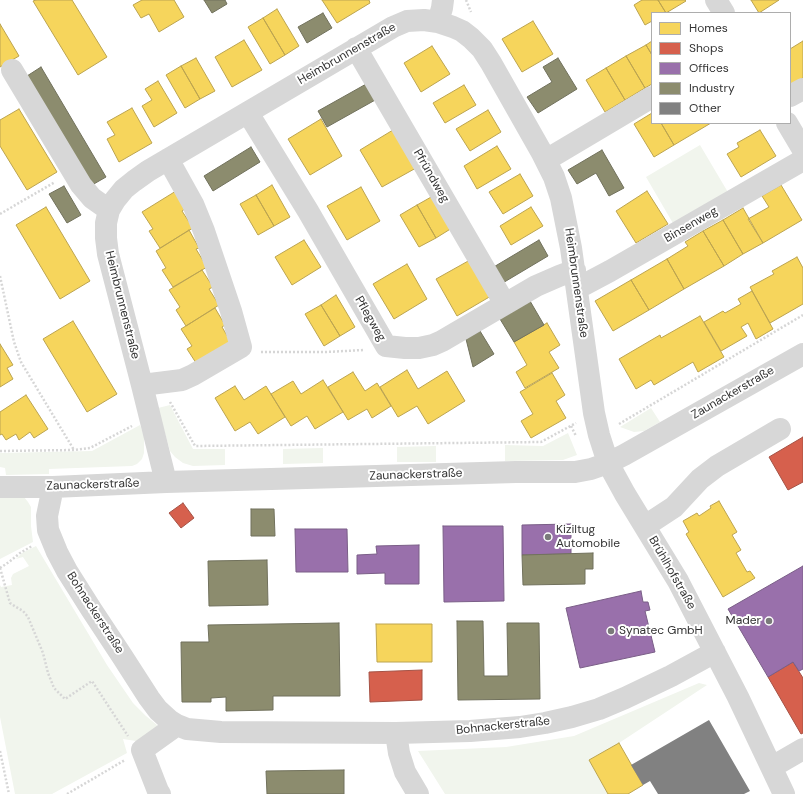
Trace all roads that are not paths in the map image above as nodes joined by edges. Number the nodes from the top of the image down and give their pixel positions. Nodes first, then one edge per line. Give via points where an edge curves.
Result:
1 (443, 0) edge
2 (716, 0) edge
3 (723, 12) edge
4 (438, 22) junction
5 (356, 48) junction
6 (12, 70) dead end
7 (803, 89) edge
8 (791, 95) edge
9 (651, 98) edge
10 (248, 112) junction
11 (788, 124) edge
12 (803, 150) edge
13 (168, 159) junction
14 (546, 160) junction
15 (803, 160) edge
16 (109, 210) junction
17 (576, 279) junction
18 (505, 304) junction
19 (803, 354) edge
20 (146, 401) junction
21 (780, 429) dead end
22 (608, 463) junction
23 (166, 482) junction
24 (0, 487) edge
25 (53, 487) junction
26 (645, 526) junction
27 (715, 652) junction
28 (177, 725) junction
29 (396, 733) junction
30 (803, 749) edge
31 (772, 767) junction
32 (160, 794) edge
33 (418, 794) edge
34 (784, 794) edge

1 - 4 street
2 - 3 street
4 - 5 street, Heimbrunnenstraße via 407,21
4 - 14 street, Heimbrunnenstraße via 462,31 482,49
5 - 10 street, Heimbrunnenstraße
5 - 18 street, Pfründweg
6 - 16 street via 81,185 92,198
7 - 8 street
9 - 14 street
10 - 13 street, Heimbrunnenstraße
10 - 18 street, Pflegweg via 386,346 419,348 433,345
11 - 12 street
13 - 16 street, Heimbrunnenstraße via 129,185
13 - 20 street via 193,204 204,231 241,347
14 - 17 street, Heimbrunnenstraße via 554,177 567,224
15 - 17 street, Binsenweg via 610,271
16 - 20 street, Heimbrunnenstraße via 106,223 108,254
17 - 18 street, Pflegweg via 554,278
17 - 22 street, Heimbrunnenstraße via 594,413
19 - 22 street, Zaunackerstraße
20 - 23 street, Heimbrunnenstraße
21 - 26 street via 717,466 700,479 674,507
22 - 23 street, Zaunackerstraße via 575,472
22 - 26 street, Brühlhofstraße
23 - 25 street, Zaunackerstraße
24 - 25 street, Zaunackerstraße
25 - 28 street, Bohnackerstraße via 47,516 48,530 67,571 149,698 158,710
26 - 27 street, Brühlhofstraße via 678,581
27 - 29 street, Bohnackerstraße via 643,690 599,709 572,717 496,730
27 - 31 street, Brühlhofstraße
28 - 29 street, Bohnackerstraße via 187,729 221,732
28 - 32 street via 142,750
29 - 33 street via 405,772
30 - 31 street
31 - 34 street, Brühlhofstraße

